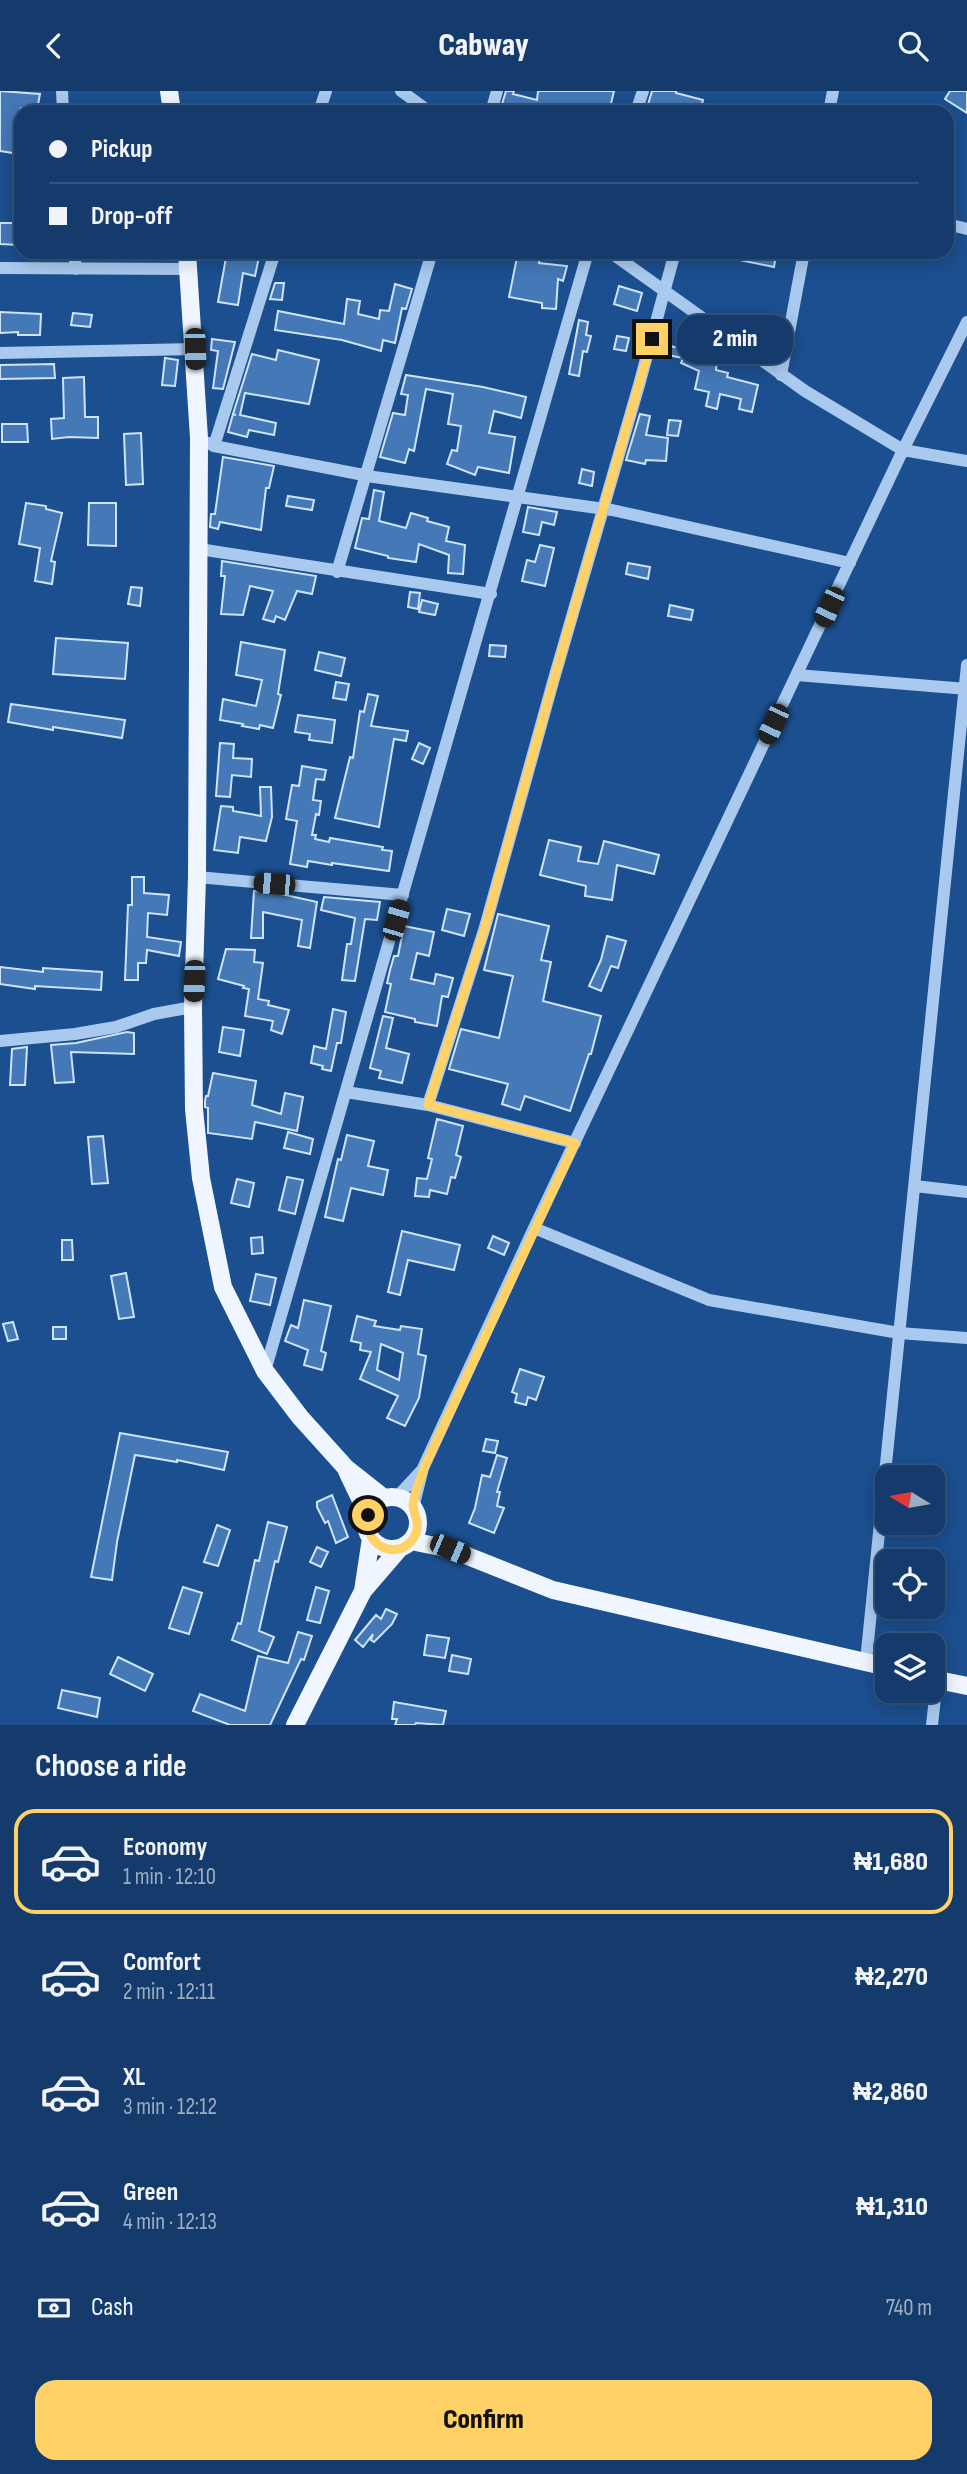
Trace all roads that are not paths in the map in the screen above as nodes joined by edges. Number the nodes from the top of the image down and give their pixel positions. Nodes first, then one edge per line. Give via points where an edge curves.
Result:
1 (401, 91) edge
2 (420, 105) edge
3 (75, 259) edge
4 (272, 259) edge
5 (430, 259) edge
6 (586, 259) edge
7 (619, 259) edge
8 (674, 259) edge
9 (803, 259) edge
10 (188, 260) edge
11 (0, 268) edge
12 (76, 268) junction
13 (665, 293) junction
14 (967, 322) edge
15 (195, 349) junction
16 (0, 353) edge
17 (781, 375) junction
18 (206, 442) junction
19 (903, 450) junction
20 (967, 461) edge
21 (365, 476) junction
22 (518, 498) junction
23 (604, 509) junction
24 (200, 549) junction
25 (850, 563) junction
26 (337, 572) junction
27 (491, 594) junction
28 (967, 665) edge
29 (797, 675) junction
30 (966, 689) edge
31 (197, 877) junction
32 (403, 895) junction
33 (193, 1007) junction
34 (0, 1041) edge
35 (346, 1092) junction
36 (428, 1105) junction
37 (575, 1143) junction
38 (915, 1186) junction
39 (967, 1192) edge
40 (534, 1228) junction
41 (898, 1333) junction
42 (967, 1338) edge
43 (265, 1371) junction
44 (346, 1468) junction
45 (424, 1468) junction
46 (390, 1498) junction
47 (415, 1513) junction
48 (368, 1515) junction
49 (371, 1538) junction
50 (405, 1545) junction
51 (450, 1549) junction
52 (363, 1591) junction
53 (866, 1661) junction
54 (875, 1664) edge
55 (967, 1676) edge
56 (945, 1681) edge
57 (967, 1686) edge
58 (933, 1703) edge
59 (295, 1725) edge
60 (932, 1725) edge

1 - 2 street
3 - 12 street
4 - 18 street
5 - 21 street
6 - 22 street
7 - 13 street
8 - 13 street
9 - 17 street
10 - 12 street
10 - 15 main road
11 - 12 street
13 - 17 street
13 - 23 street
14 - 19 street
15 - 16 street
15 - 18 main road
17 - 19 street
18 - 21 street
18 - 24 main road
19 - 20 street
19 - 25 street
21 - 22 street
21 - 26 street
22 - 23 street
22 - 27 street
23 - 25 street
23 - 36 street via 485,927
24 - 26 street
24 - 31 main road
25 - 29 street
26 - 27 street
27 - 32 street
28 - 30 street
29 - 30 street
29 - 37 street
30 - 38 street
31 - 32 street
31 - 33 main road
32 - 35 street
33 - 34 street via 102,1029
33 - 43 main road via 194,1109 201,1178 223,1287
35 - 36 street
35 - 43 street
36 - 37 street
37 - 40 street
38 - 39 street
38 - 41 street
40 - 41 street via 709,1300
40 - 45 street
41 - 42 street
41 - 53 street
43 - 44 main road
44 - 46 main road
44 - 48 main road
45 - 46 street
45 - 47 street
46 - 47 main road via 402,1499
46 - 48 main road via 377,1502
47 - 50 main road via 417,1531
47 - 51 main road
48 - 49 main road
49 - 50 main road via 384,1548
49 - 52 main road
50 - 51 main road
50 - 52 main road
51 - 53 main road via 553,1590
52 - 59 main road
53 - 54 main road
55 - 57 street
56 - 57 main road
58 - 60 street

